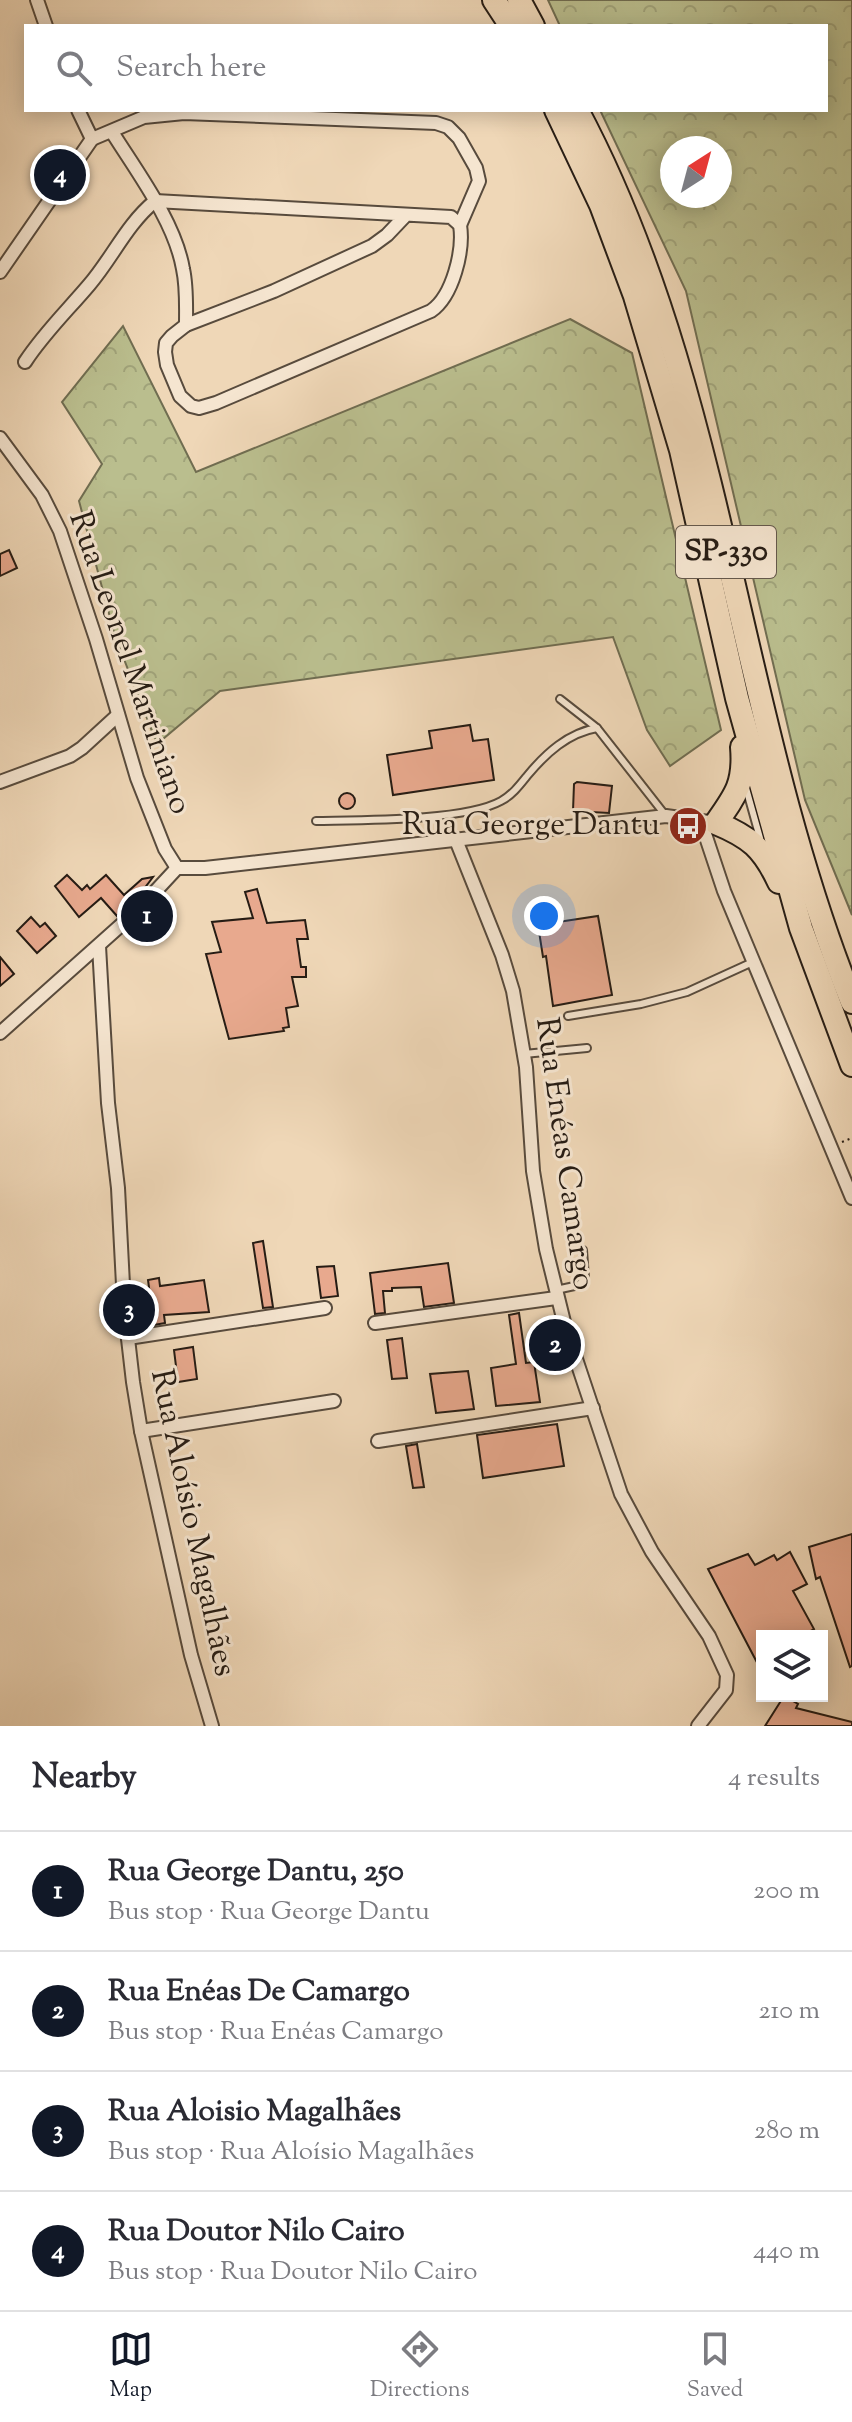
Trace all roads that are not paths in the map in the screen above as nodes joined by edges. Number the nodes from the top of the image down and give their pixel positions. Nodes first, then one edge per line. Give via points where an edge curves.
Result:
1 (37, 0) edge
2 (494, 0) edge
3 (519, 0) edge
4 (45, 24) edge
5 (510, 24) edge
6 (532, 24) edge
7 (79, 112) edge
8 (557, 112) edge
9 (578, 112) edge
10 (112, 132) junction
11 (92, 139) junction
12 (155, 201) junction
13 (406, 215) junction
14 (460, 225) junction
15 (0, 272) edge
16 (186, 325) junction
17 (25, 362) dead end
18 (0, 438) edge
19 (737, 698) junction
20 (560, 699) dead end
21 (118, 715) junction
22 (597, 728) junction
23 (744, 772) junction
24 (0, 782) edge
25 (666, 816) junction
26 (316, 821) dead end
27 (708, 822) junction
28 (456, 840) junction
29 (769, 860) junction
30 (177, 868) junction
31 (801, 928) junction
32 (99, 946) junction
33 (755, 961) junction
34 (852, 1002) edge
35 (568, 1016) dead end
36 (0, 1033) edge
37 (587, 1048) dead end
38 (524, 1054) junction
39 (852, 1065) edge
40 (852, 1198) edge
41 (583, 1250) dead end
42 (556, 1294) junction
43 (325, 1308) dead end
44 (375, 1323) dead end
45 (128, 1338) junction
46 (334, 1401) dead end
47 (593, 1408) junction
48 (141, 1431) junction
49 (378, 1441) dead end
50 (212, 1726) edge
51 (698, 1726) edge

1 - 4 street
2 - 5 highway
3 - 6 highway
7 - 11 street
8 - 19 highway, SP-330 via 601,205 658,368
9 - 34 highway, SP-330 via 607,166 671,335 786,801 807,878
10 - 11 street
10 - 12 street
10 - 14 street via 144,117 184,113 436,123 459,138 476,168 479,181
11 - 15 street
12 - 13 street
12 - 16 street via 181,258
12 - 17 street via 139,214
13 - 14 street via 451,217
13 - 16 street via 372,246
14 - 16 street via 456,265 446,293 431,311 199,408 180,396 167,365 166,343
18 - 21 street, Rua Leonel Martiniano via 42,495 60,531
19 - 23 highway
19 - 31 highway, SP-330
20 - 22 lane
21 - 24 street via 70,756
21 - 30 street, Rua Leonel Martiniano via 144,797
22 - 25 lane
22 - 26 lane via 560,743 513,792 486,808
23 - 27 highway via 736,794
23 - 29 lane
25 - 27 street
25 - 28 street
27 - 29 highway via 753,841
27 - 33 street via 711,859
28 - 30 street
28 - 38 street, Rua Enéas Camargo via 510,979
29 - 31 highway
30 - 32 street
31 - 39 highway, SP-330
32 - 36 street
32 - 45 street, Rua Aloísio Magalhães
33 - 35 lane via 687,992
33 - 40 street
37 - 38 lane
38 - 42 street, Rua Enéas Camargo via 533,1171
41 - 42 lane via 585,1278
42 - 44 street
42 - 47 street, Rua Enéas Camargo
43 - 45 street
45 - 48 street, Rua Aloísio Magalhães
46 - 48 street
47 - 49 street
47 - 51 street, Rua Enéas Camargo via 621,1494 724,1665 726,1690
48 - 50 street, Rua Aloísio Magalhães

